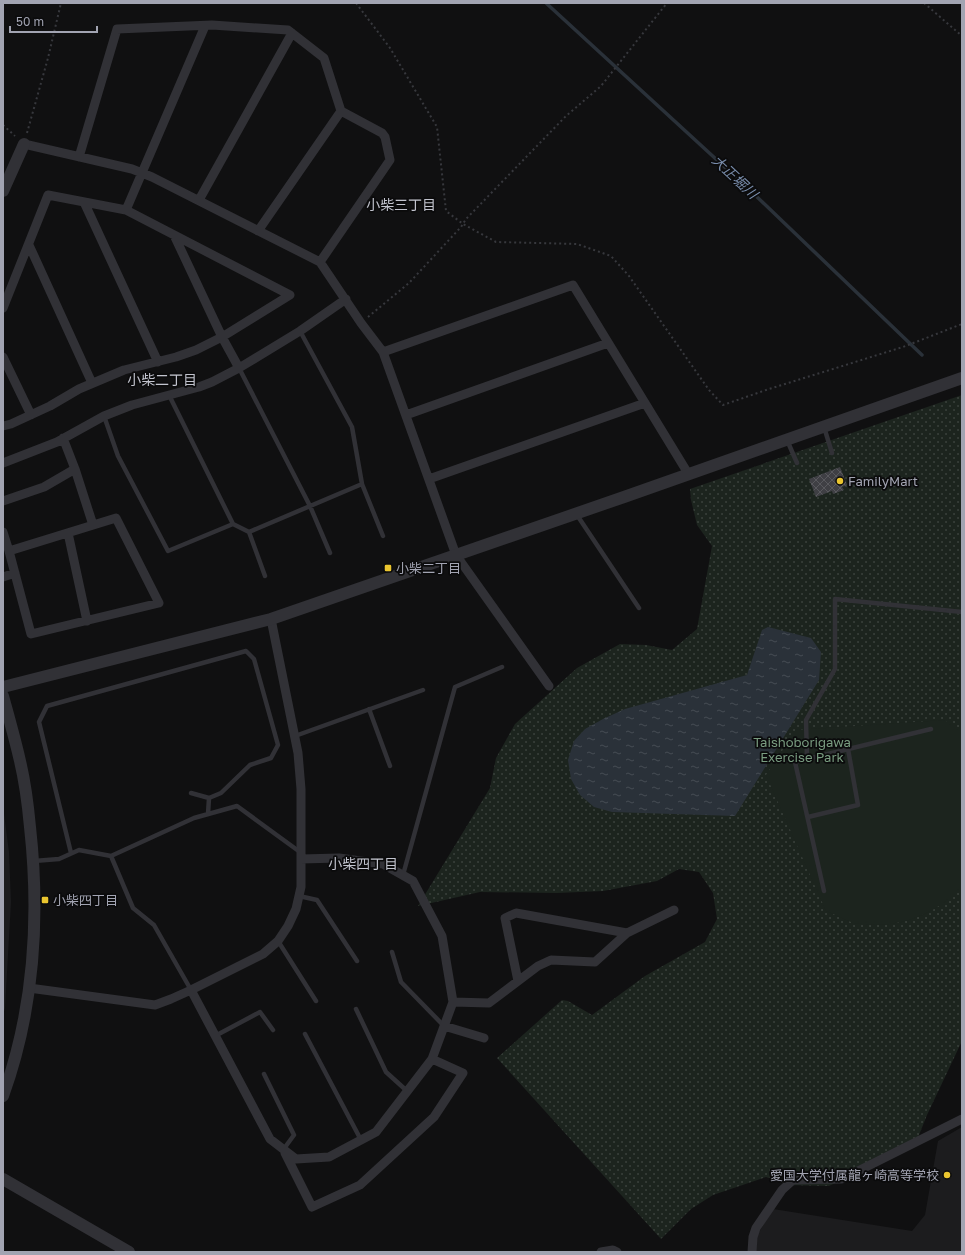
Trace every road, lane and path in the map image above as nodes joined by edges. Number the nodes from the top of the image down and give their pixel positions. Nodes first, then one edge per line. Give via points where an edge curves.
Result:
1 (61, 3) edge
2 (356, 3) edge
3 (667, 3) edge
4 (924, 3) edge
5 (205, 26) junction
6 (292, 33) junction
7 (962, 36) edge
8 (341, 111) junction
9 (3, 125) edge
10 (24, 144) junction
11 (79, 157) junction
12 (142, 173) junction
13 (3, 191) edge
14 (199, 200) junction
15 (84, 202) junction
16 (126, 210) junction
17 (462, 225) junction
18 (258, 231) junction
19 (174, 235) junction
20 (29, 246) junction
21 (320, 262) junction
22 (346, 299) junction
23 (3, 308) edge
24 (361, 323) junction
25 (962, 324) edge
26 (300, 331) junction
27 (222, 337) junction
28 (608, 343) junction
29 (383, 352) junction
30 (3, 357) edge
31 (158, 362) junction
32 (239, 368) junction
33 (962, 378) edge
34 (92, 383) junction
35 (169, 395) junction
36 (645, 403) junction
37 (31, 415) junction
38 (406, 415) junction
39 (104, 416) junction
40 (3, 426) edge
41 (824, 427) junction
42 (63, 438) junction
43 (787, 440) junction
44 (832, 453) dead end
45 (3, 463) edge
46 (797, 463) dead end
47 (75, 470) junction
48 (689, 474) junction
49 (429, 479) junction
50 (362, 484) junction
51 (3, 501) edge
52 (310, 506) junction
53 (576, 514) junction
54 (233, 524) junction
55 (93, 525) junction
56 (3, 532) edge
57 (249, 532) junction
58 (68, 533) junction
59 (383, 536) dead end
60 (9, 551) junction
61 (330, 553) dead end
62 (456, 555) junction
63 (15, 573) junction
64 (3, 576) edge
65 (265, 576) dead end
66 (639, 608) dead end
67 (962, 612) edge
68 (271, 619) junction
69 (87, 621) junction
70 (502, 667) dead end
71 (548, 686) dead end
72 (3, 687) edge
73 (423, 690) dead end
74 (3, 696) edge
75 (369, 709) junction
76 (931, 729) dead end
77 (294, 736) junction
78 (848, 749) junction
79 (807, 759) junction
80 (390, 766) dead end
81 (191, 793) dead end
82 (209, 798) junction
83 (208, 814) junction
84 (808, 817) junction
85 (71, 853) junction
86 (111, 856) junction
87 (301, 856) junction
88 (34, 861) junction
89 (403, 875) junction
90 (824, 891) dead end
91 (299, 896) junction
92 (674, 910) dead end
93 (627, 933) junction
94 (278, 940) junction
95 (392, 952) dead end
96 (357, 961) dead end
97 (518, 981) junction
98 (29, 988) junction
99 (191, 990) junction
100 (316, 1001) dead end
101 (453, 1002) junction
102 (356, 1009) dead end
103 (444, 1026) junction
104 (273, 1030) dead end
105 (305, 1034) dead end
106 (215, 1036) junction
107 (484, 1038) dead end
108 (432, 1059) junction
109 (264, 1074) dead end
110 (408, 1091) junction
111 (3, 1096) edge
112 (962, 1119) edge
113 (361, 1140) junction
114 (283, 1150) junction
115 (3, 1179) edge
116 (130, 1252) edge
117 (601, 1252) edge
118 (617, 1252) edge
119 (752, 1252) edge

1 - 10 path
2 - 17 path via 390,48 437,127 446,210
3 - 17 path via 601,86 566,116
4 - 7 path
5 - 6 street via 288,30
5 - 11 street via 117,29
5 - 12 street
6 - 8 street via 324,58
6 - 14 street
8 - 18 street
8 - 21 street via 382,133 390,160
9 - 10 path
10 - 11 street
10 - 13 street
11 - 12 street
12 - 14 street
12 - 16 street
14 - 18 street
15 - 16 street
15 - 20 street via 48,195
15 - 31 street
16 - 19 street
17 - 24 path via 409,284
17 - 25 path via 496,242 577,244 611,256 629,276 709,390 723,405 903,347
18 - 21 street
19 - 27 street
19 - 27 street via 290,295
20 - 23 street
20 - 34 street
21 - 22 street
22 - 24 street
22 - 26 street
24 - 29 street
26 - 32 street
26 - 50 lane via 352,427
27 - 31 street via 196,350
27 - 32 street
28 - 29 street via 574,285
28 - 36 street
28 - 38 street
29 - 38 street
30 - 37 street
31 - 34 street via 124,370
32 - 35 street via 199,387
32 - 52 lane
33 - 41 street
34 - 37 street
35 - 39 street
35 - 54 lane
36 - 48 street
36 - 49 street
37 - 40 street
38 - 49 street
39 - 42 street
39 - 54 lane via 118,456 168,551
41 - 43 street
41 - 44 lane
42 - 45 street
42 - 47 street
43 - 46 lane
43 - 48 street
47 - 51 street via 44,488
47 - 55 street
48 - 53 street
49 - 62 street
50 - 52 lane
50 - 59 lane
52 - 57 lane
52 - 61 lane
53 - 62 street
53 - 66 lane
54 - 57 lane
55 - 58 street
55 - 69 street via 116,518 159,603
56 - 60 street
57 - 65 lane
58 - 60 street
58 - 69 street
60 - 63 street
62 - 68 street
62 - 71 street
63 - 64 street
63 - 69 street via 31,634
67 - 79 lane via 834,599 835,669 806,720
68 - 72 street
68 - 77 street
70 - 89 lane via 455,687
73 - 75 lane
74 - 88 street via 20,761
75 - 77 lane
75 - 80 lane
76 - 78 lane
77 - 87 street via 301,789
78 - 79 lane
78 - 84 lane via 858,805
79 - 84 lane via 795,762
81 - 82 lane
82 - 83 lane
82 - 85 lane via 221,793 250,765 271,758 278,745 254,659 246,651 47,706 39,722
83 - 86 lane
83 - 87 lane via 237,806
84 - 90 lane
85 - 86 lane via 79,850
85 - 88 lane via 59,859
86 - 99 lane via 132,908 154,925
87 - 89 street via 383,864
87 - 91 street
88 - 98 street via 35,932
89 - 101 street via 413,880 442,936
91 - 94 street via 288,926
91 - 96 lane via 317,900
92 - 93 street
93 - 97 street via 595,962 551,960
93 - 97 street via 516,913 505,918
94 - 99 street via 262,954
94 - 100 lane
95 - 103 lane via 401,982
97 - 101 street via 489,1003
98 - 99 street via 155,1005
98 - 111 street via 12,1071
99 - 106 street
101 - 103 street
102 - 110 lane via 386,1072
103 - 107 street
103 - 108 street
104 - 106 lane via 260,1012
105 - 113 lane
106 - 114 street via 270,1140
108 - 110 street
108 - 114 street via 463,1073 434,1117 360,1185 312,1207
109 - 114 lane via 294,1135
110 - 113 street via 376,1132
112 - 119 street via 842,1179 792,1180 756,1228
113 - 114 street via 328,1157 296,1159
115 - 116 street
117 - 118 street

